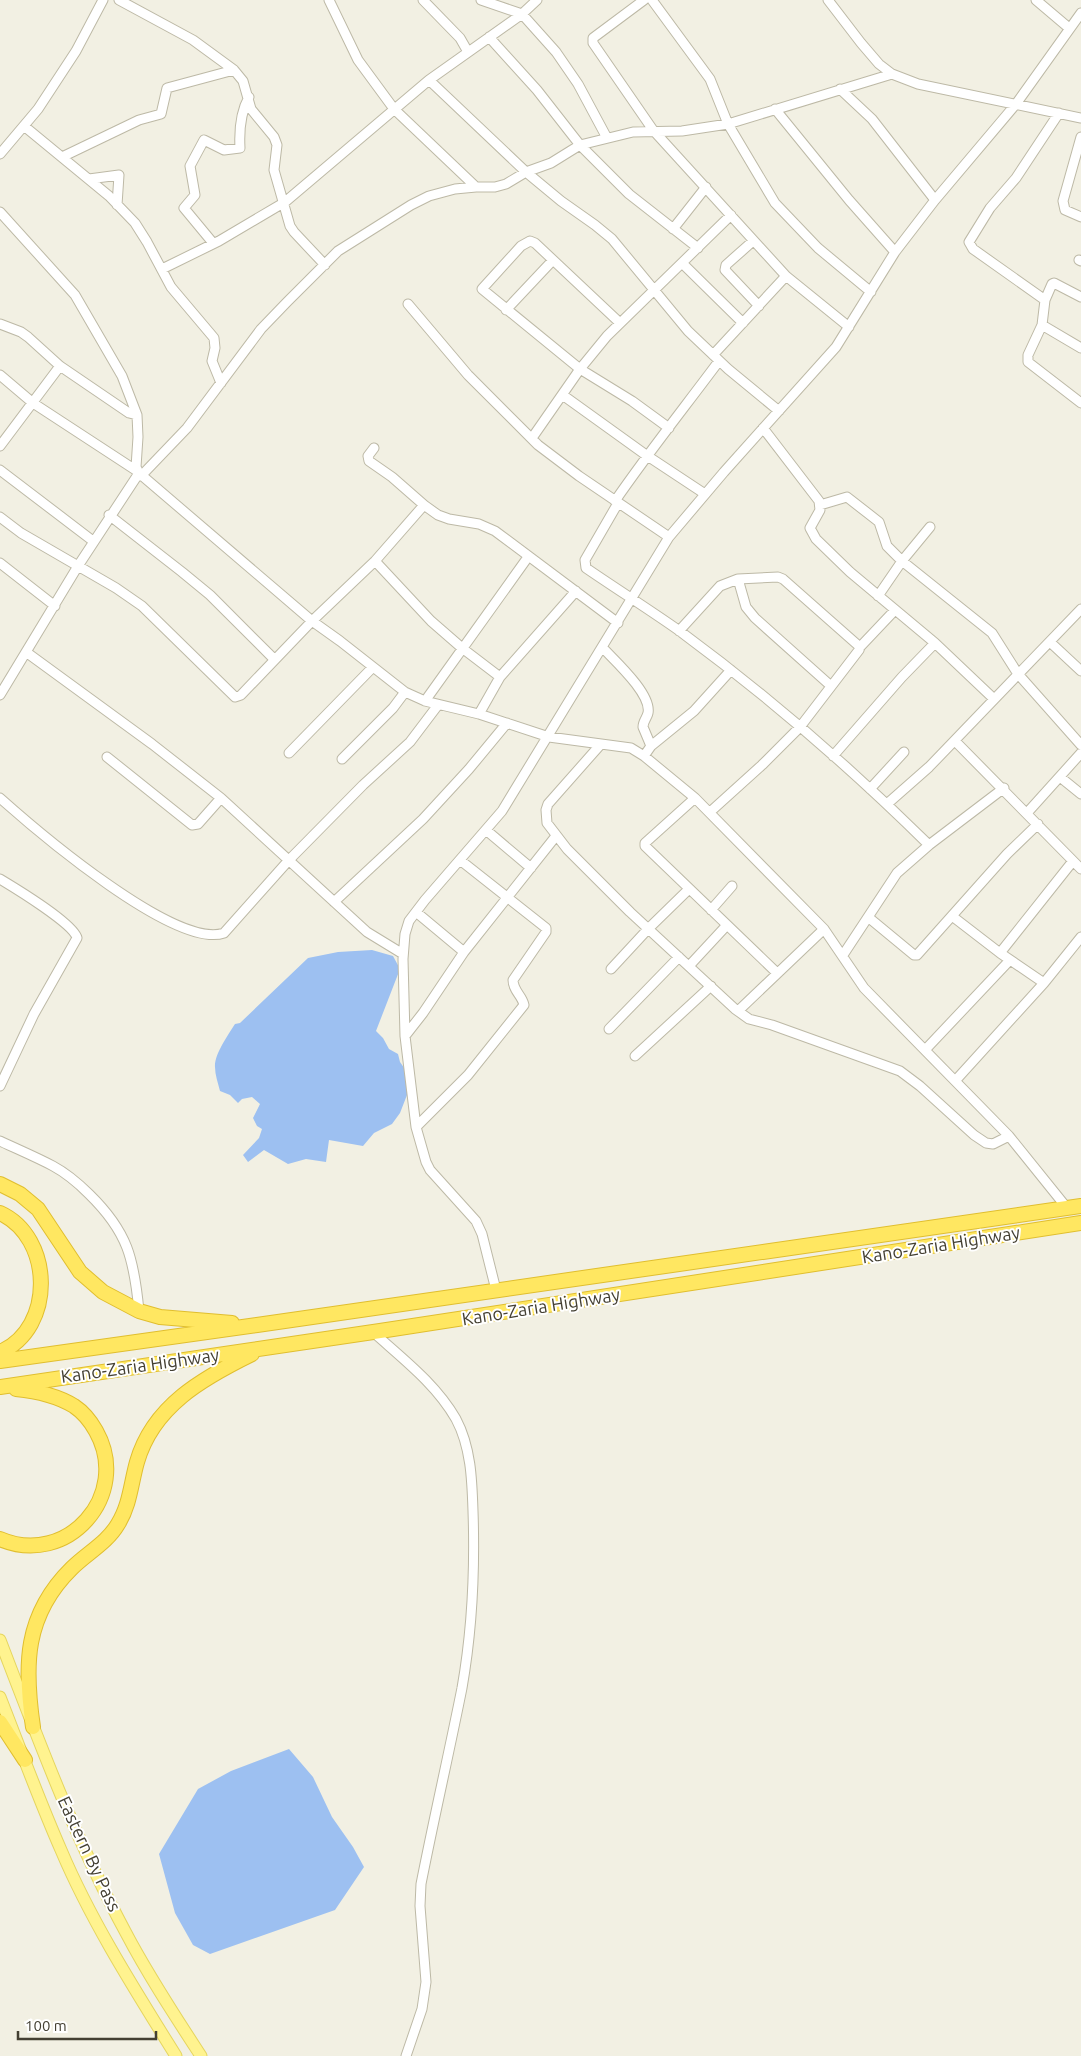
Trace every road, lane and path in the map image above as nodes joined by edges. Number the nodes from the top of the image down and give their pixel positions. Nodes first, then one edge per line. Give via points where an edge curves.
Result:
1 (103, 0) edge
2 (119, 0) edge
3 (329, 0) edge
4 (423, 0) edge
5 (481, 0) edge
6 (644, 0) edge
7 (652, 0) edge
8 (828, 0) edge
9 (1036, 0) edge
10 (531, 2) edge
11 (1081, 12) edge
12 (522, 14) junction
13 (1069, 28) junction
14 (489, 37) junction
15 (468, 52) junction
16 (234, 70) junction
17 (892, 74) junction
18 (428, 80) junction
19 (840, 88) junction
20 (249, 97) junction
21 (1016, 104) junction
22 (775, 108) junction
23 (394, 109) junction
24 (1059, 113) junction
25 (1081, 118) edge
26 (728, 124) junction
27 (24, 126) junction
28 (653, 130) junction
29 (1081, 137) edge
30 (607, 138) junction
31 (580, 145) junction
32 (0, 154) edge
33 (62, 157) junction
34 (526, 172) junction
35 (89, 179) junction
36 (476, 187) junction
37 (706, 187) junction
38 (935, 200) junction
39 (285, 202) junction
40 (117, 205) junction
41 (0, 212) edge
42 (731, 215) junction
43 (1081, 217) edge
44 (673, 229) junction
45 (753, 241) junction
46 (213, 243) junction
47 (698, 248) junction
48 (895, 252) junction
49 (553, 260) junction
50 (682, 263) junction
51 (325, 265) junction
52 (162, 269) junction
53 (786, 276) junction
54 (654, 291) junction
55 (871, 292) junction
56 (1081, 298) edge
57 (1045, 300) junction
58 (408, 304) dead end
59 (758, 306) junction
60 (506, 310) junction
61 (620, 323) junction
62 (743, 323) junction
63 (0, 324) edge
64 (1042, 325) junction
65 (849, 327) junction
66 (1081, 348) edge
67 (716, 358) junction
68 (60, 366) junction
69 (580, 369) junction
70 (0, 375) edge
71 (221, 383) junction
72 (564, 396) junction
73 (33, 403) junction
74 (1081, 403) edge
75 (779, 411) junction
76 (137, 415) junction
77 (669, 428) junction
78 (763, 428) junction
79 (532, 438) junction
80 (0, 446) edge
81 (374, 448) dead end
82 (646, 455) junction
83 (0, 470) edge
84 (139, 473) junction
85 (705, 494) junction
86 (617, 502) junction
87 (820, 505) junction
88 (424, 506) junction
89 (109, 516) junction
90 (0, 517) edge
91 (930, 527) dead end
92 (669, 538) junction
93 (93, 541) junction
94 (528, 557) junction
95 (374, 561) junction
96 (902, 561) junction
97 (0, 563) edge
98 (78, 566) junction
99 (738, 579) junction
100 (576, 591) junction
101 (878, 596) junction
102 (632, 600) junction
103 (55, 606) junction
104 (1081, 609) edge
105 (895, 610) junction
106 (312, 621) junction
107 (618, 623) junction
108 (679, 631) junction
109 (935, 643) junction
110 (1051, 643) junction
111 (602, 647) junction
112 (860, 647) junction
113 (462, 648) junction
114 (26, 652) junction
115 (274, 659) junction
116 (373, 667) junction
117 (731, 670) junction
118 (1081, 672) edge
119 (1018, 674) junction
120 (500, 677) junction
121 (831, 686) junction
122 (405, 692) junction
123 (0, 695) edge
124 (994, 698) junction
125 (425, 701) junction
126 (438, 705) junction
127 (479, 714) junction
128 (507, 723) junction
129 (800, 727) junction
130 (549, 737) junction
131 (955, 741) junction
132 (600, 744) junction
133 (1081, 745) edge
134 (651, 746) junction
135 (904, 752) dead end
136 (289, 753) dead end
137 (1081, 753) edge
138 (644, 756) junction
139 (833, 756) junction
140 (107, 757) dead end
141 (342, 759) dead end
142 (1060, 777) junction
143 (1004, 788) junction
144 (870, 789) junction
145 (1081, 794) edge
146 (0, 798) edge
147 (221, 798) junction
148 (695, 798) junction
149 (887, 804) junction
150 (710, 812) junction
151 (1027, 813) junction
152 (1038, 824) junction
153 (486, 830) junction
154 (556, 836) junction
155 (929, 846) junction
156 (289, 860) junction
157 (460, 860) junction
158 (1073, 861) junction
159 (532, 868) junction
160 (1081, 869) edge
161 (0, 879) edge
162 (732, 886) dead end
163 (689, 889) junction
164 (508, 898) junction
165 (334, 902) junction
166 (711, 910) junction
167 (416, 912) junction
168 (952, 916) junction
169 (868, 917) junction
170 (727, 925) junction
171 (648, 929) junction
172 (824, 929) junction
173 (1081, 937) edge
174 (464, 952) junction
175 (1000, 953) junction
176 (403, 954) junction
177 (843, 955) junction
178 (679, 957) junction
179 (1010, 960) junction
180 (689, 966) junction
181 (611, 969) dead end
182 (777, 973) junction
183 (1044, 983) junction
184 (711, 986) junction
185 (738, 1011) junction
186 (609, 1029) dead end
187 (405, 1036) junction
188 (925, 1050) junction
189 (635, 1056) dead end
190 (955, 1081) junction
191 (0, 1086) edge
192 (416, 1127) junction
193 (1009, 1136) junction
194 (0, 1141) edge
195 (0, 1184) edge
196 (1074, 1206) edge
197 (0, 1213) edge
198 (1081, 1223) edge
199 (496, 1290) junction
200 (140, 1311) junction
201 (257, 1325) junction
202 (373, 1332) junction
203 (265, 1348) junction
204 (0, 1352) edge
205 (0, 1361) edge
206 (0, 1386) edge
207 (0, 1539) edge
208 (0, 1640) edge
209 (0, 1697) edge
210 (0, 1722) edge
211 (33, 1727) junction
212 (25, 1760) junction
213 (176, 2056) edge
214 (201, 2056) edge
215 (406, 2056) edge

1 - 27 street via 76,51
2 - 16 street via 178,31
3 - 23 street via 358,60
4 - 15 street via 460,38
5 - 12 street
6 - 28 street via 592,40
7 - 26 street via 710,79
8 - 17 street via 861,44
9 - 13 street
10 - 12 street
11 - 13 street
12 - 14 street
12 - 30 street via 556,52 578,84
13 - 21 street
14 - 15 street
14 - 31 street via 537,90
15 - 18 street
16 - 20 street via 243,81
16 - 33 street via 167,88 161,114 139,120
17 - 19 street
17 - 21 street via 918,84
18 - 23 street
18 - 34 street
19 - 22 street
19 - 38 street via 872,119
20 - 39 street via 254,115 277,145 274,170
20 - 46 street via 239,129 240,148 224,150 204,140 190,166 195,195 184,208
21 - 24 street
21 - 38 street
22 - 26 street
22 - 48 street
23 - 36 street
23 - 39 street
24 - 25 street
24 - 57 street via 969,242 973,250
26 - 28 street via 682,131
26 - 55 street via 775,203 818,248
27 - 32 street
27 - 33 street
28 - 30 street
28 - 37 street
29 - 43 street via 1063,201 1065,210
30 - 31 street
31 - 34 street via 551,163
31 - 44 street via 629,194
33 - 35 street
34 - 36 street via 506,184
34 - 54 street via 612,239
35 - 40 street
35 - 40 street via 119,175
36 - 51 street via 430,196 411,205 343,248
37 - 42 street
37 - 44 street
38 - 48 street
39 - 46 street
39 - 51 street via 290,226
40 - 52 street via 134,223
41 - 76 street via 83,306 122,376
42 - 45 street
42 - 47 street
44 - 47 street
45 - 53 street
45 - 59 street via 726,265 725,270
46 - 52 street
47 - 50 street
48 - 55 street
49 - 60 street
49 - 60 street via 530,241 521,246 483,286 483,292
49 - 61 street
50 - 54 street
50 - 62 street
51 - 71 street via 261,329
52 - 71 street via 176,294 214,338 212,360
53 - 59 street
53 - 65 street
54 - 61 street
54 - 67 street
55 - 65 street
56 - 57 street via 1054,283
57 - 64 street
58 - 79 street via 468,375
59 - 62 street
60 - 69 street
61 - 69 street
62 - 67 street
63 - 68 street via 28,336
64 - 66 street
64 - 74 street via 1028,362
65 - 75 street via 836,347
67 - 75 street
67 - 77 street
68 - 73 street
68 - 76 street via 129,413
69 - 72 street
69 - 77 street
70 - 73 street
71 - 84 street via 187,428
72 - 79 street
72 - 82 street
73 - 80 street
73 - 84 street
75 - 78 street
76 - 84 street
77 - 82 street
78 - 85 street
78 - 87 street
79 - 86 street via 550,455
81 - 88 street via 368,456 369,461
82 - 85 street
82 - 86 street
83 - 93 street
84 - 89 street
84 - 106 street
85 - 92 street
86 - 92 street
86 - 102 street via 584,564
87 - 96 street via 845,496 850,498 879,522 887,546
87 - 101 street via 810,528 816,539
88 - 94 street via 449,519 488,527
88 - 95 street
89 - 93 street
89 - 115 street via 210,595
90 - 98 street
91 - 96 street
92 - 102 street
93 - 98 street
94 - 100 street
94 - 113 street
95 - 106 street
95 - 113 street via 419,610
96 - 101 street
96 - 119 street via 992,633
97 - 103 street
98 - 103 street
98 - 115 street via 142,606 235,697 241,695
99 - 108 street via 720,586
99 - 112 street via 778,576
99 - 121 street via 746,607 755,618
100 - 107 street
100 - 120 street
101 - 105 street
102 - 107 street
102 - 108 street
103 - 114 street
104 - 110 street
105 - 109 street
105 - 112 street
106 - 115 street
106 - 116 street
107 - 111 street
108 - 117 street
109 - 124 street
109 - 139 street
110 - 118 street
110 - 119 street
111 - 130 street
111 - 134 street via 642,692 648,713 643,728
112 - 121 street
113 - 120 street
113 - 125 street
114 - 123 street
114 - 147 street
116 - 122 street
116 - 136 street
117 - 129 street
117 - 134 street via 694,711
119 - 124 street
119 - 133 street
120 - 127 street
121 - 129 street
122 - 125 street
122 - 141 street
124 - 131 street
125 - 126 street
126 - 127 street
126 - 156 street via 410,742
127 - 128 street
128 - 130 street
128 - 165 street via 423,819
129 - 139 street
129 - 150 street
130 - 132 street
130 - 153 street via 502,811
131 - 143 street
131 - 149 street
132 - 138 street via 631,748
132 - 154 street via 548,804 547,823
134 - 138 street
135 - 144 street
137 - 142 street
138 - 148 street
139 - 144 street
140 - 147 street via 192,825 198,824
142 - 145 street
142 - 151 street
143 - 151 street
143 - 155 street
144 - 149 street
146 - 156 street via 71,856 144,909 210,936 224,933
147 - 156 street
148 - 150 street
148 - 163 street via 645,846
149 - 155 street
150 - 172 street
151 - 152 street
152 - 158 street
152 - 168 street
153 - 157 street
153 - 159 street
154 - 159 street
154 - 171 street
155 - 169 street via 897,873
156 - 165 street
157 - 164 street
157 - 167 street
158 - 160 street
158 - 175 street
159 - 164 street
161 - 191 street via 64,922 77,936 34,1014
162 - 166 street
163 - 166 street
163 - 171 street
164 - 174 street
164 - 192 street via 547,930 513,980 514,990 524,1005 468,1075
165 - 176 street via 367,932
166 - 170 street
167 - 174 street
167 - 176 street via 405,934
168 - 169 street via 920,953 914,955
168 - 175 street
169 - 177 street
170 - 180 street
170 - 182 street
171 - 178 street
171 - 181 street
172 - 177 street
172 - 182 street
173 - 183 street
174 - 187 street
175 - 179 street
176 - 187 street
177 - 188 street via 864,988
178 - 180 street
178 - 186 street
179 - 183 street
179 - 188 street
180 - 184 street
182 - 185 street
183 - 190 street
184 - 185 street
184 - 189 street
185 - 193 street via 749,1018 900,1071 986,1143 993,1144
187 - 192 street
188 - 190 street
190 - 193 street
192 - 199 street via 430,1170 476,1221
193 - 196 street
194 - 200 street via 54,1166 77,1182 108,1212 126,1244
195 - 200 highway via 20,1194 38,1209 84,1277 103,1292
196 - 199 highway, Kano-Zaria Highway
197 - 204 highway via 25,1231 36,1254 42,1279 39,1304 29,1326 22,1336
198 - 202 highway, Kano-Zaria Highway
199 - 201 highway, Kano-Zaria Highway
200 - 201 highway via 160,1317
201 - 205 highway, Kano-Zaria Highway
202 - 203 highway, Kano-Zaria Highway
202 - 215 street via 443,1398 457,1421 472,1470 475,1561 468,1638 462,1686 421,1884 426,1982 422,2009
203 - 206 highway, Kano-Zaria Highway
203 - 211 highway via 217,1371 172,1404 157,1420 144,1443 130,1495 118,1524 107,1539 66,1575 43,1608 32,1635 28,1688
206 - 207 highway via 40,1392 75,1407 98,1435 106,1469 103,1492 91,1516 69,1536 31,1546
208 - 211 main road, Eastern By Pass
209 - 212 main road, Eastern By Pass
210 - 212 highway
211 - 214 main road, Eastern By Pass via 82,1844 125,1932
212 - 213 main road, Eastern By Pass via 61,1851 91,1910

